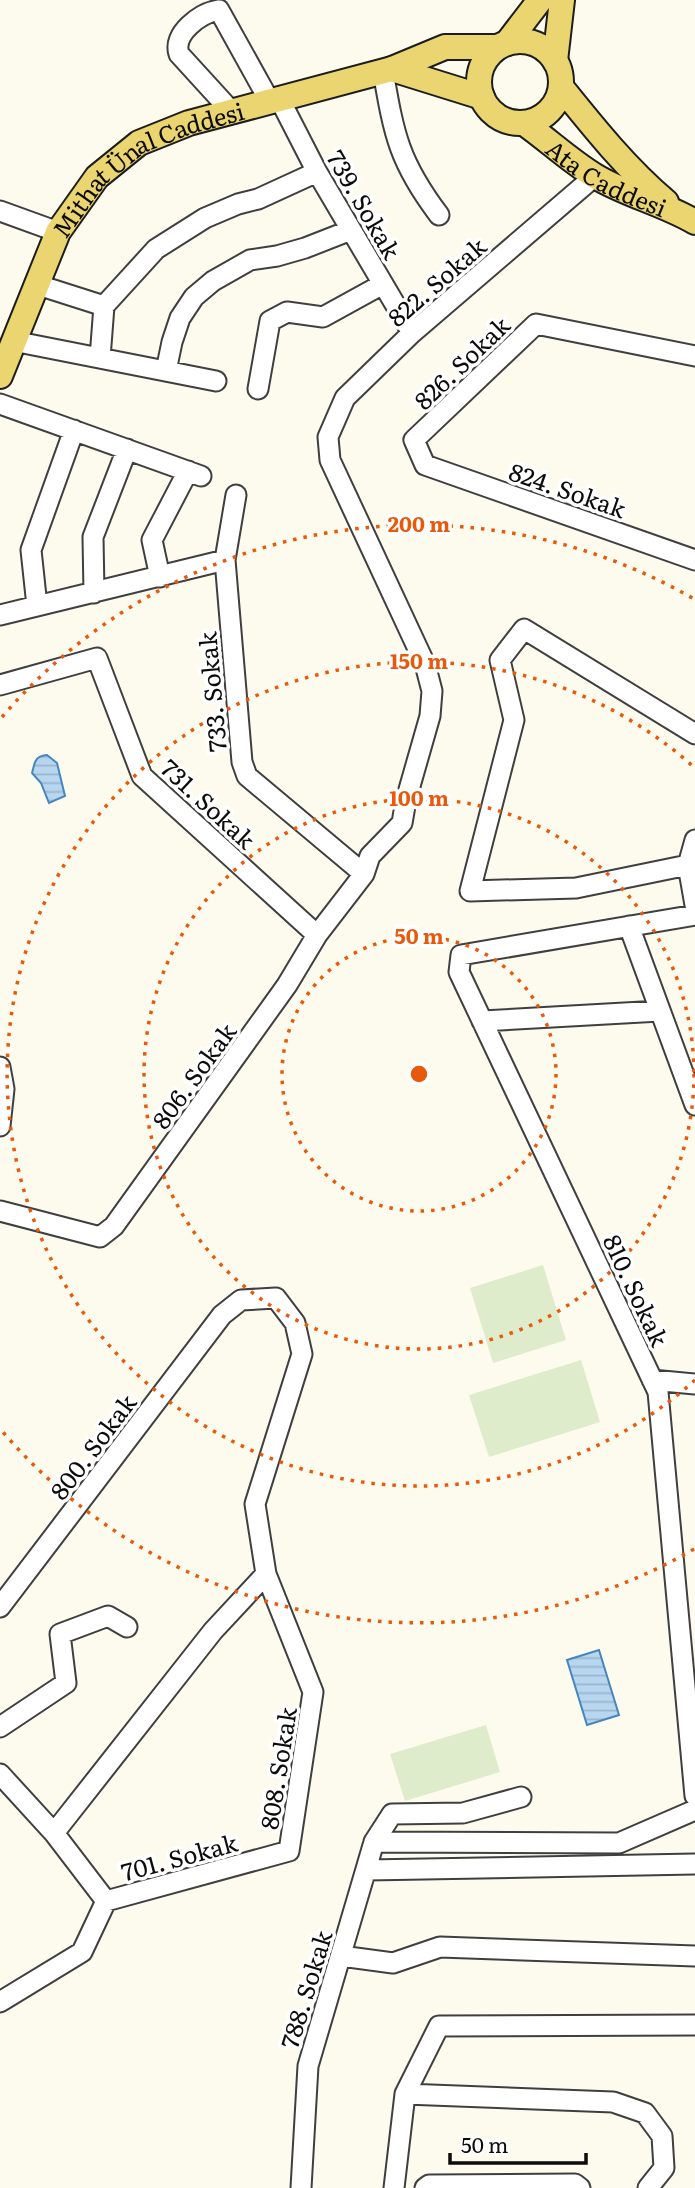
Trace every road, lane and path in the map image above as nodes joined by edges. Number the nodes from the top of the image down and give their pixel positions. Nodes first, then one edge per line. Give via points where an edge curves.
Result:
1 (540, 0) edge
2 (562, 0) edge
3 (503, 45) junction
4 (555, 61) junction
5 (387, 69) junction
6 (561, 87) junction
7 (482, 97) junction
8 (274, 99) junction
9 (231, 111) junction
10 (524, 123) junction
11 (317, 172) junction
12 (595, 176) junction
13 (0, 211) edge
14 (439, 215) dead end
15 (688, 218) edge
16 (351, 230) junction
17 (58, 232) junction
18 (35, 284) junction
19 (383, 284) junction
20 (104, 306) junction
21 (412, 333) junction
22 (13, 341) junction
23 (695, 356) edge
24 (100, 358) junction
25 (166, 371) junction
26 (0, 376) edge
27 (216, 381) dead end
28 (258, 389) dead end
29 (0, 404) edge
30 (74, 430) junction
31 (328, 437) joint
32 (127, 449) junction
33 (425, 465) joint
34 (236, 495) dead end
35 (225, 560) junction
36 (695, 560) edge
37 (160, 577) junction
38 (94, 593) junction
39 (37, 606) junction
40 (0, 615) edge
41 (0, 685) edge
42 (695, 734) edge
43 (695, 839) edge
44 (688, 865) junction
45 (364, 874) junction
46 (695, 905) edge
47 (695, 915) edge
48 (629, 926) junction
49 (317, 935) junction
50 (660, 1011) junction
51 (482, 1021) junction
52 (0, 1067) edge
53 (695, 1104) edge
54 (0, 1126) edge
55 (0, 1211) edge
56 (652, 1380) junction
57 (695, 1384) edge
58 (266, 1574) junction
59 (0, 1607) edge
60 (127, 1627) dead end
61 (0, 1727) edge
62 (0, 1774) edge
63 (695, 1796) edge
64 (521, 1797) dead end
65 (695, 1810) edge
66 (54, 1833) junction
67 (373, 1842) junction
68 (289, 1851) joint
69 (695, 1864) edge
70 (367, 1870) junction
71 (106, 1901) junction
72 (341, 1956) junction
73 (695, 1956) edge
74 (0, 2002) edge
75 (695, 2025) edge
76 (405, 2094) junction
77 (301, 2188) edge
78 (394, 2188) edge
79 (425, 2188) edge
80 (580, 2188) edge
81 (648, 2188) edge

1 - 3 main road
2 - 4 main road
3 - 4 main road via 534,44
3 - 5 main road, Mithat Ünal Caddesi via 445,47
3 - 7 main road via 486,59 481,71
4 - 6 main road
5 - 7 main road
5 - 8 main road, Mithat Ünal Caddesi
5 - 14 street via 390,114 402,155
6 - 10 main road via 548,112
6 - 15 main road via 639,179
7 - 10 main road via 499,117
8 - 9 main road, Mithat Ünal Caddesi
8 - 9 street, 739. Sokak via 219,10 211,12 179,37 177,49
8 - 11 street, 739. Sokak
9 - 17 main road, Mithat Ünal Caddesi via 139,143 97,177
10 - 12 main road, Ata Caddesi
11 - 16 street, 739. Sokak
11 - 20 street via 205,218 156,249
12 - 15 main road, Ata Caddesi
12 - 21 street, 822. Sokak
13 - 17 street
16 - 19 street, 739. Sokak
16 - 25 street via 296,251 250,260 213,281 180,318
17 - 18 main road, Mithat Ünal Caddesi
18 - 20 street
18 - 22 main road, Mithat Ünal Caddesi
19 - 21 street, 739. Sokak
19 - 28 street via 323,317 287,312 270,321
20 - 24 street
21 - 31 street, 822. Sokak via 345,398
22 - 24 street
22 - 26 main road, Mithat Ünal Caddesi
23 - 33 street, 826. Sokak via 536,324 414,440
24 - 25 street
25 - 27 street
29 - 30 street
30 - 32 street
30 - 39 street via 31,550
31 - 45 street, 806. Sokak via 330,460 425,664 432,691 430,716 402,823 370,856
32 - 37 street via 194,474 152,540
32 - 38 street via 93,537
33 - 36 street, 824. Sokak
34 - 35 street, 733. Sokak
35 - 37 street
35 - 45 street, 733. Sokak via 242,762 247,776
37 - 38 street
38 - 39 street
39 - 40 street
41 - 49 street, 731. Sokak via 97,658 142,776
42 - 44 street via 524,629 500,660 514,720 470,891 576,888
43 - 44 street
44 - 46 street
45 - 49 street, 806. Sokak
47 - 48 street
48 - 50 street
48 - 51 street, 810. Sokak via 461,955 459,972
49 - 55 street, 806. Sokak via 287,985 114,1226 100,1237
50 - 51 street
50 - 53 street
51 - 56 street, 810. Sokak
52 - 54 street via 4,1089
56 - 57 street
56 - 63 street, 810. Sokak via 658,1392
58 - 59 street, 800. Sokak via 255,1504 302,1354 295,1323 276,1298 241,1300 222,1315
58 - 66 street via 214,1631
58 - 68 street, 808. Sokak via 313,1692
60 - 61 street via 108,1616 60,1633 66,1683
62 - 66 street
64 - 67 street, 788. Sokak via 463,1813 392,1814
65 - 67 street via 619,1843
66 - 71 street
67 - 70 street, 788. Sokak
68 - 71 street, 701. Sokak
69 - 70 street
70 - 72 street, 788. Sokak
71 - 74 street, 701. Sokak via 82,1952
72 - 73 street via 393,1963 440,1947
72 - 77 street, 788. Sokak via 308,2066
75 - 76 street via 439,2026
76 - 78 street
76 - 81 street via 613,2102 645,2113 662,2136 664,2168
79 - 80 street via 575,2184

